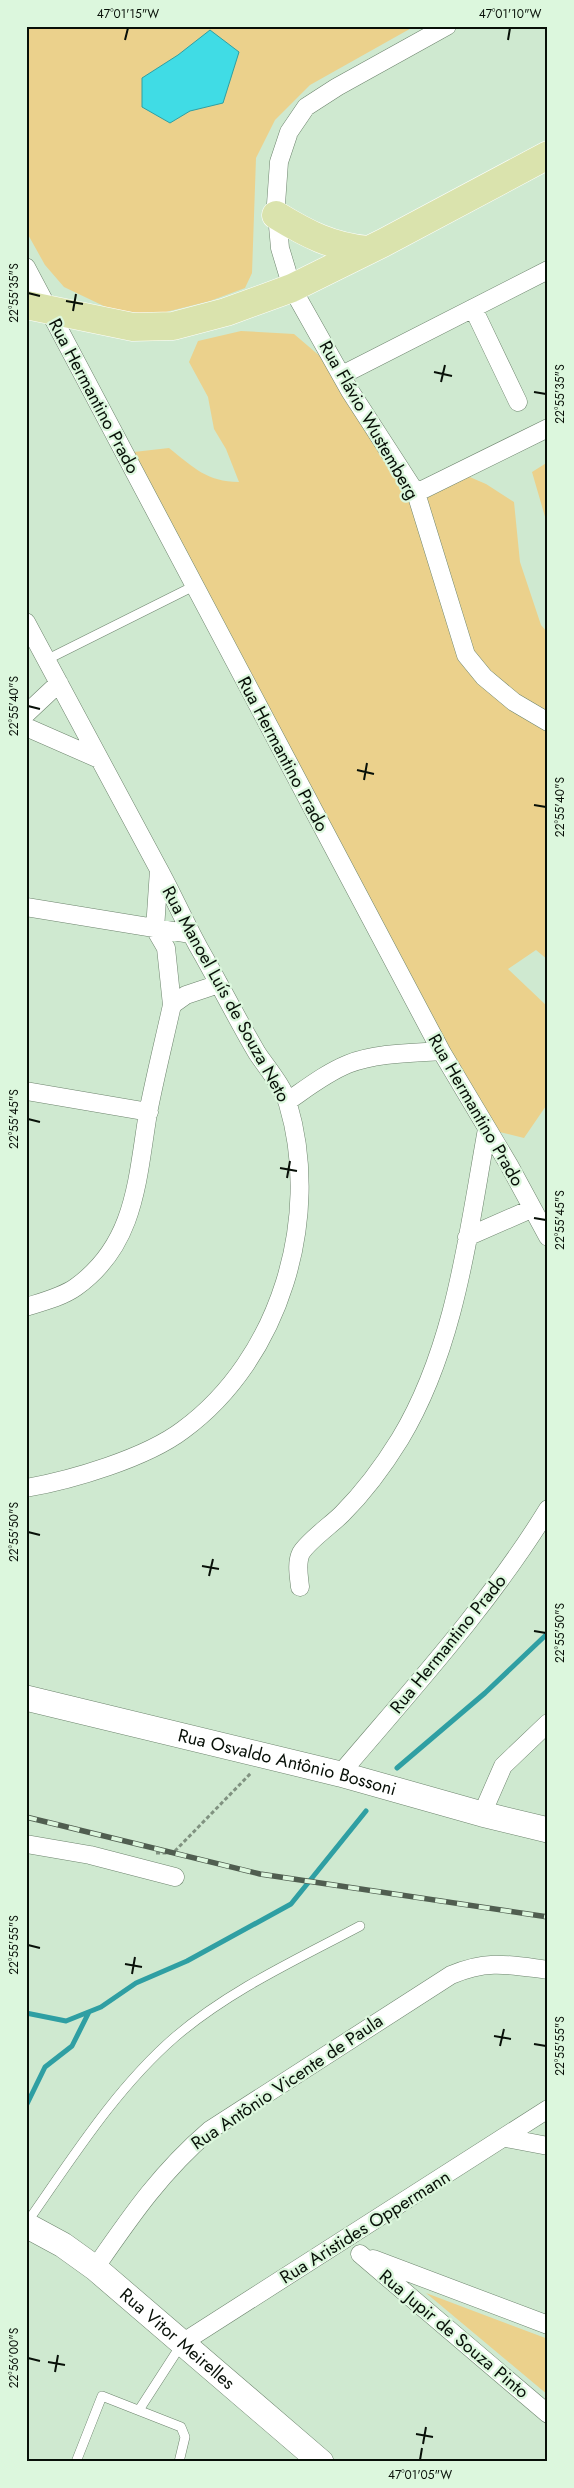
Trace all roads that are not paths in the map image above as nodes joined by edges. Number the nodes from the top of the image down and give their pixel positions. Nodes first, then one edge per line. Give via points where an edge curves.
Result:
1 (447, 26) edge
2 (548, 155) edge
3 (276, 215) junction
4 (368, 250) junction
5 (26, 267) edge
6 (548, 270) edge
7 (292, 288) junction
8 (38, 307) edge
9 (473, 308) junction
10 (342, 375) junction
11 (518, 402) dead end
12 (548, 428) edge
13 (416, 493) junction
14 (194, 586) junction
15 (26, 622) edge
16 (46, 660) junction
17 (59, 683) junction
18 (26, 714) edge
19 (548, 722) edge
20 (26, 727) edge
21 (99, 759) junction
22 (159, 869) junction
23 (26, 907) edge
24 (155, 929) junction
25 (191, 934) junction
26 (219, 984) junction
27 (172, 1005) junction
28 (441, 1051) junction
29 (26, 1091) edge
30 (288, 1101) junction
31 (149, 1112) junction
32 (487, 1129) junction
33 (531, 1209) junction
34 (548, 1236) edge
35 (467, 1237) junction
36 (26, 1307) edge
37 (26, 1488) edge
38 (548, 1508) edge
39 (300, 1587) dead end
40 (26, 1698) edge
41 (548, 1724) edge
42 (340, 1774) junction
43 (482, 1814) junction
44 (548, 1830) edge
45 (26, 1844) edge
46 (175, 1877) dead end
47 (360, 1926) dead end
48 (548, 1970) edge
49 (548, 2110) edge
50 (506, 2138) junction
51 (548, 2146) edge
52 (26, 2225) edge
53 (342, 2243) junction
54 (360, 2254) junction
55 (95, 2268) junction
56 (548, 2324) edge
57 (182, 2343) junction
58 (139, 2410) junction
59 (548, 2414) edge
60 (76, 2462) edge
61 (179, 2462) edge
62 (321, 2462) edge

1 - 3 street, Rua Flávio Wustemberg via 306,107 289,132 279,162
2 - 4 main road
3 - 4 main road via 309,234 344,248
3 - 7 street, Rua Flávio Wustemberg via 280,248
4 - 7 main road
5 - 8 street, Rua Hermantino Prado
6 - 9 street
7 - 8 main road via 226,312 173,326 134,327
7 - 10 street, Rua Flávio Wustemberg
8 - 14 street, Rua Hermantino Prado
9 - 10 street
9 - 11 street
10 - 13 street, Rua Flávio Wustemberg
12 - 13 street
13 - 19 street, Rua Flávio Wustemberg via 466,655 484,678 514,702
14 - 16 lane
14 - 28 street, Rua Hermantino Prado
15 - 16 street, Rua Manoel Luís de Souza Neto
16 - 17 street, Rua Manoel Luís de Souza Neto
17 - 18 street
17 - 21 street, Rua Manoel Luís de Souza Neto
20 - 21 street
21 - 22 street, Rua Manoel Luís de Souza Neto
22 - 24 street
22 - 25 street, Rua Manoel Luís de Souza Neto
23 - 24 street
24 - 25 street
24 - 27 street via 166,948
25 - 26 street, Rua Manoel Luís de Souza Neto
26 - 27 street via 186,996
26 - 30 street, Rua Manoel Luís de Souza Neto
27 - 31 street
28 - 30 street via 389,1055 349,1064 314,1082
28 - 32 street, Rua Hermantino Prado
29 - 31 street
30 - 37 street, Rua Manoel Luís de Souza Neto via 300,1176 294,1246 268,1327 246,1366 183,1431 142,1453 86,1473
31 - 36 street via 136,1192 126,1223 112,1250 74,1288
32 - 33 street, Rua Hermantino Prado
32 - 35 street
33 - 34 street, Rua Hermantino Prado
33 - 35 street
35 - 39 street via 440,1348 419,1402 400,1439 369,1482 344,1512 302,1552 298,1562
38 - 42 street, Rua Hermantino Prado via 472,1619
40 - 42 street, Rua Osvaldo Antônio Bossoni
41 - 43 street via 503,1766
42 - 43 street, Rua Osvaldo Antônio Bossoni
43 - 44 street, Rua Osvaldo Antônio Bossoni
45 - 46 street via 90,1855
47 - 52 lane via 253,1982 174,2038 131,2082
48 - 55 street, Rua Antônio Vicente de Paula via 494,1963 466,1968 440,1980 210,2130 182,2154 148,2191
49 - 50 street, Rua Aristides Oppermann
50 - 51 street
50 - 53 street, Rua Aristides Oppermann
52 - 55 street, Rua Vitor Meirelles
53 - 54 street
53 - 57 street, Rua Aristides Oppermann
54 - 56 street
54 - 59 street, Rua Jupir de Souza Pinto
55 - 57 street, Rua Vitor Meirelles
57 - 58 lane
57 - 62 street, Rua Vitor Meirelles
58 - 60 lane via 102,2396
58 - 61 lane via 181,2427 185,2437

